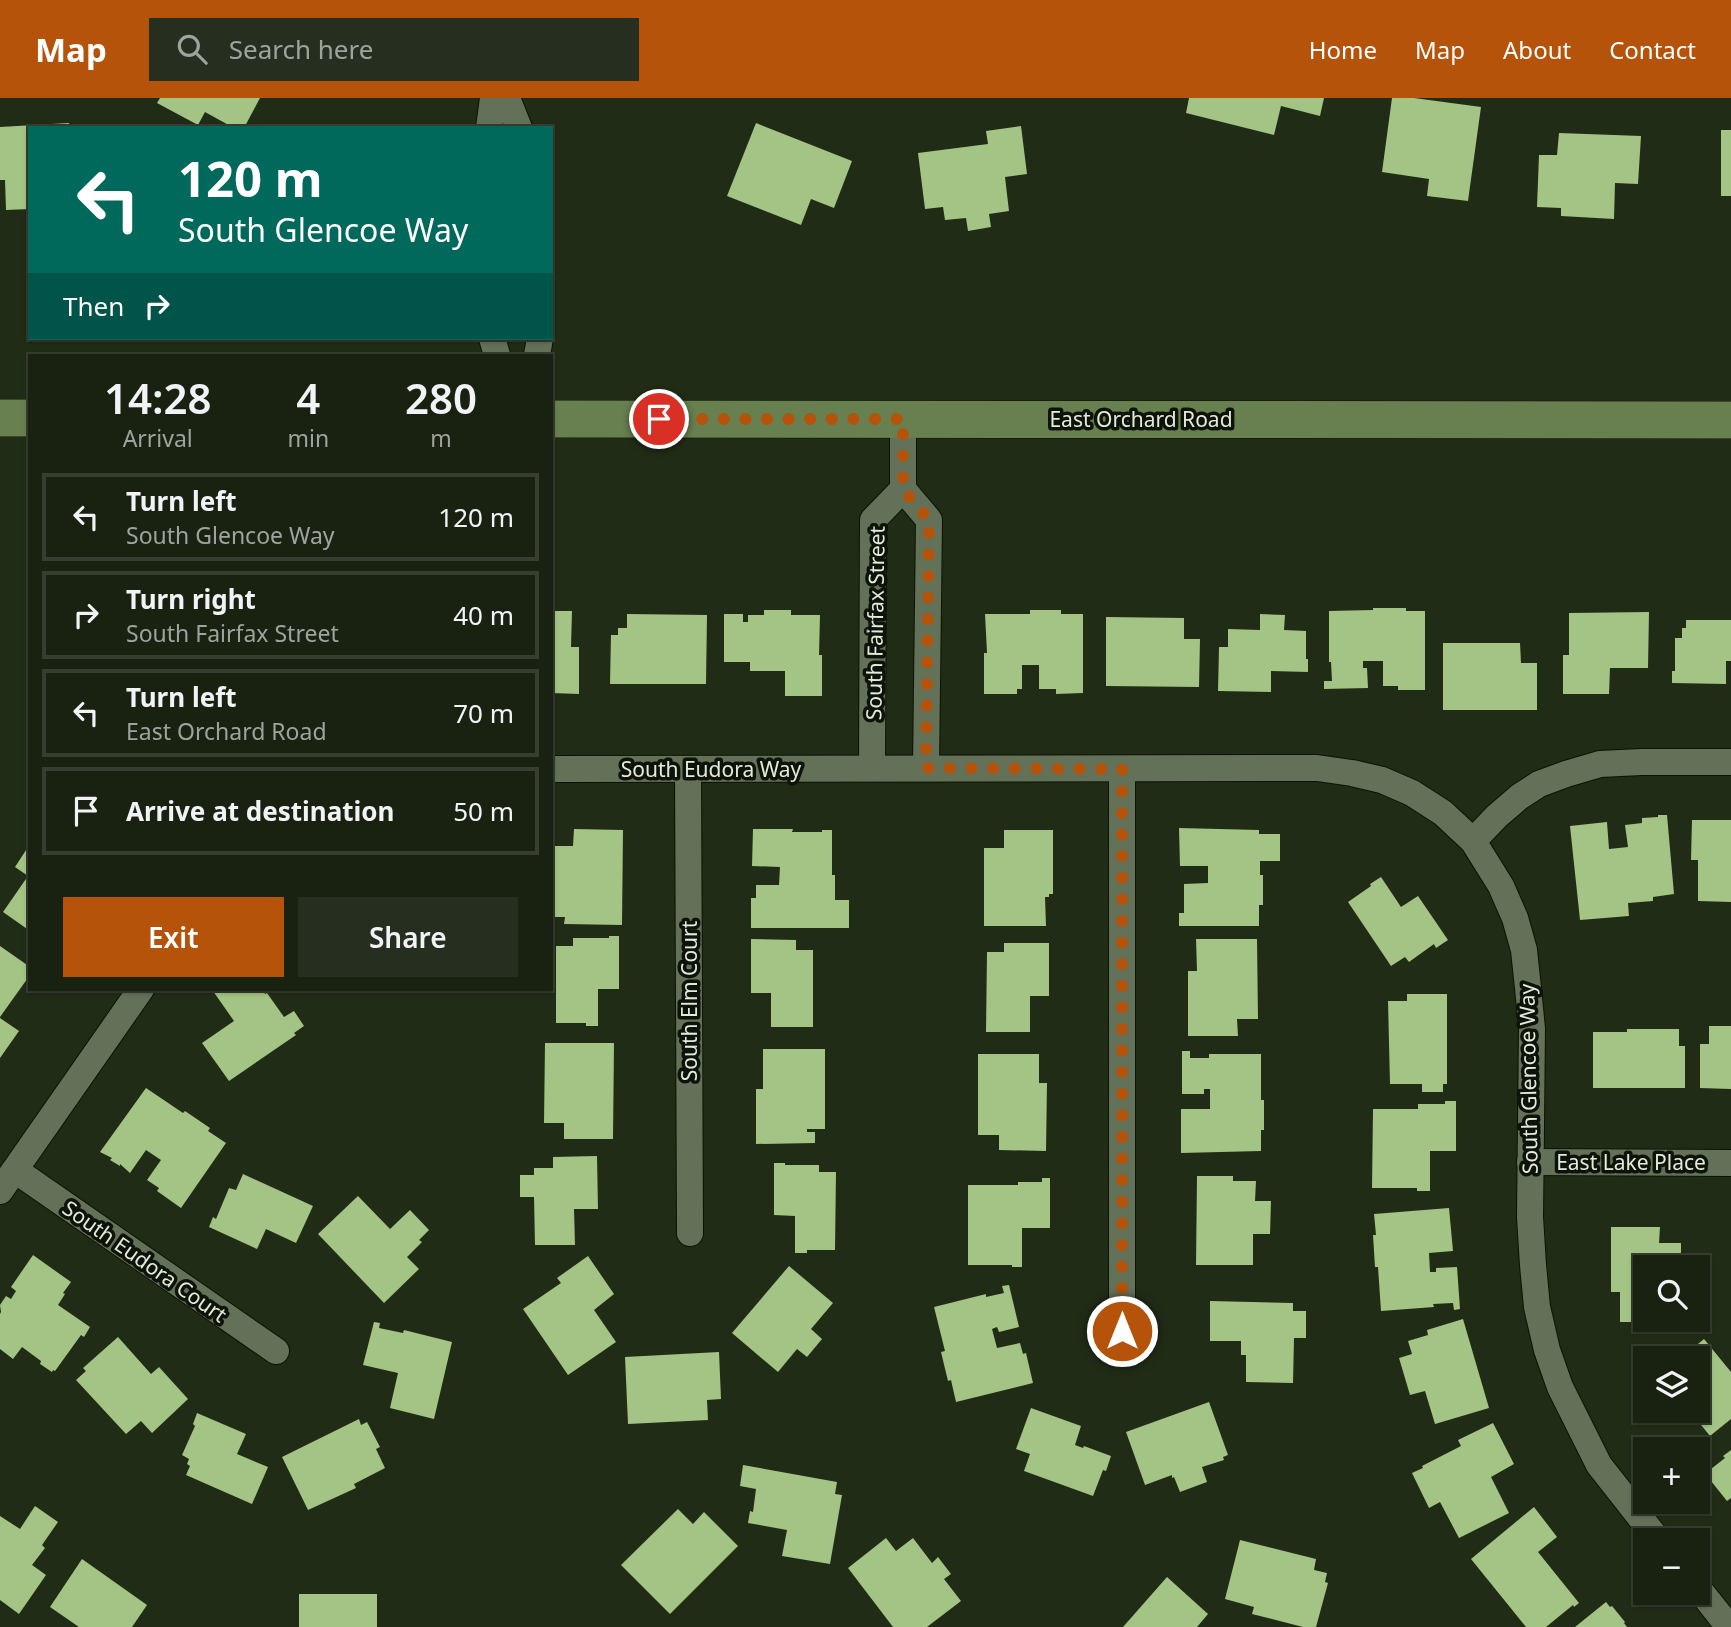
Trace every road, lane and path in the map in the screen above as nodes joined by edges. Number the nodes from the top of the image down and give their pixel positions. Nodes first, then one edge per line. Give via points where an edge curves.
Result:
1 (493, 98) edge
2 (507, 98) edge
3 (489, 126) edge
4 (518, 126) edge
5 (0, 418) edge
6 (28, 418) edge
7 (553, 419) edge
8 (903, 419) junction
9 (1731, 420) edge
10 (903, 489) junction
11 (1731, 762) edge
12 (872, 768) junction
13 (926, 768) junction
14 (553, 769) edge
15 (688, 769) junction
16 (1122, 769) junction
17 (1473, 841) junction
18 (140, 991) edge
19 (1530, 1162) junction
20 (1731, 1163) edge
21 (7, 1180) edge
22 (690, 1233) dead end
23 (1122, 1331) dead end
24 (276, 1351) dead end
25 (1649, 1528) edge
26 (1710, 1603) edge
27 (1729, 1627) edge

1 - 3 street
2 - 4 street
5 - 6 street
7 - 8 street, East Orchard Road
8 - 9 street, East Orchard Road
8 - 10 street
10 - 12 street, South Fairfax Street via 873,520
10 - 13 street via 929,520
11 - 17 street via 1600,764 1566,774 1519,797
12 - 13 street, South Glencoe Way
12 - 15 street, South Eudora Way
13 - 16 street, South Glencoe Way
14 - 15 street, South Eudora Way
15 - 22 street, South Elm Court
16 - 17 street, South Glencoe Way via 1317,768 1352,772 1412,793
16 - 23 street
17 - 19 street, South Glencoe Way via 1501,886 1524,950 1531,1029
18 - 21 street
19 - 20 street, East Lake Place
19 - 25 street, South Glencoe Way via 1537,1307 1548,1350 1560,1387 1599,1465
21 - 24 street, South Eudora Court
26 - 27 street

